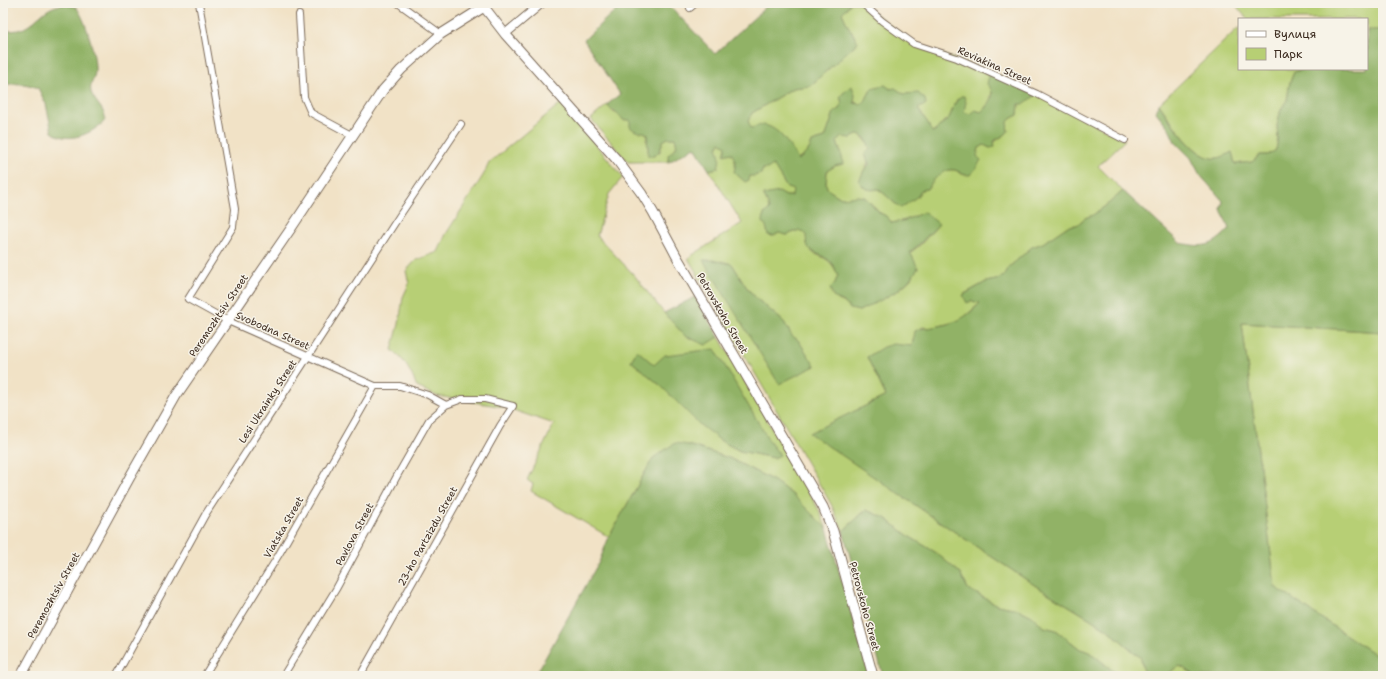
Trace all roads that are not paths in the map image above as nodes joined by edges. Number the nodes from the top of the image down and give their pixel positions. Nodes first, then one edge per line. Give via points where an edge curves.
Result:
1 (199, 3) edge
2 (398, 3) edge
3 (542, 3) edge
4 (696, 3) edge
5 (862, 3) edge
6 (483, 5) edge
7 (690, 8) dead end
8 (299, 15) dead end
9 (442, 34) junction
10 (506, 34) junction
11 (461, 124) dead end
12 (352, 135) junction
13 (1125, 140) dead end
14 (228, 321) junction
15 (308, 356) junction
16 (375, 386) junction
17 (446, 404) junction
18 (20, 676) edge
19 (116, 676) edge
20 (204, 676) edge
21 (283, 676) edge
22 (360, 676) edge
23 (873, 676) edge

1 - 14 street, Svobodna Street via 235,209 233,227 188,299
2 - 9 street
3 - 10 street
4 - 7 street
5 - 13 street, Reviakina Street via 914,44 957,58 1031,91
6 - 9 main road, Peremozhtsiv Street
6 - 10 main road, Petrovskoho Street
8 - 12 street via 304,97 308,108 311,113
9 - 12 main road, Peremozhtsiv Street via 401,70 383,90
10 - 23 main road, Petrovskoho Street via 617,160 642,194 823,507 833,531
11 - 15 street, Lesi Ukrainky Street
12 - 14 main road, Peremozhtsiv Street
14 - 15 street, Svobodna Street
14 - 18 main road, Peremozhtsiv Street via 176,396
15 - 16 street, Svobodna Street
15 - 19 street, Lesi Ukrainky Street via 205,515
16 - 17 street, Svobodna Street via 400,386
16 - 20 street, Viatska Street via 278,556
17 - 21 street, Pavlova Street via 429,420 336,589
17 - 22 street, 23-ho Partzizdu Street via 462,399 485,399 513,406 488,446

